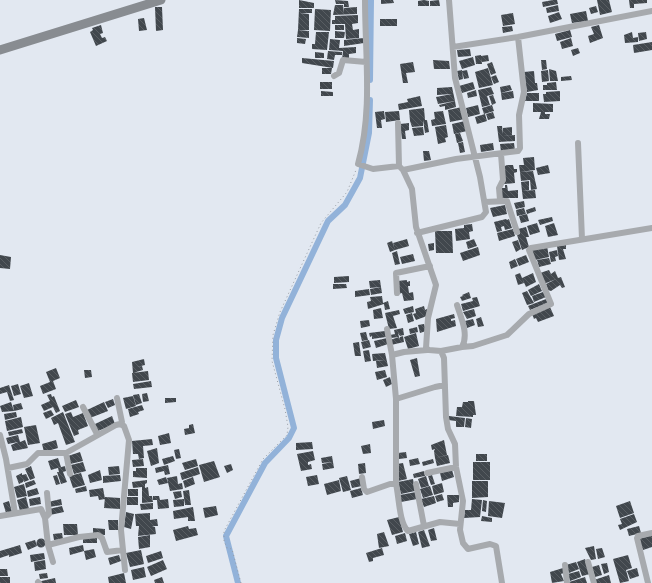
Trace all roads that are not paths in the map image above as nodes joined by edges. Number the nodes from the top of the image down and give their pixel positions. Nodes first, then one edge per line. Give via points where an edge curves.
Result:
1 (161, 0) edge
2 (365, 0) edge
3 (449, 0) edge
4 (652, 11) edge
5 (518, 37) junction
6 (453, 46) junction
7 (0, 50) edge
8 (366, 62) junction
9 (334, 76) dead end
10 (398, 123) dead end
11 (578, 144) dead end
12 (501, 154) junction
13 (473, 156) junction
14 (401, 168) junction
15 (500, 200) junction
16 (485, 202) junction
17 (652, 228) edge
18 (517, 232) dead end
19 (417, 233) junction
20 (582, 239) junction
21 (430, 266) junction
22 (396, 293) dead end
23 (457, 305) dead end
24 (387, 330) dead end
25 (462, 347) junction
26 (427, 350) junction
27 (441, 352) junction
28 (392, 355) junction
29 (445, 386) junction
30 (117, 398) dead end
31 (396, 399) junction
32 (83, 407) dead end
33 (120, 424) junction
34 (97, 434) junction
35 (0, 435) edge
36 (66, 453) junction
37 (456, 467) junction
38 (8, 468) junction
39 (70, 474) dead end
40 (426, 474) dead end
41 (362, 477) dead end
42 (396, 484) junction
43 (416, 484) dead end
44 (47, 494) dead end
45 (15, 512) junction
46 (0, 516) edge
47 (45, 518) junction
48 (460, 524) junction
49 (424, 526) junction
50 (652, 533) edge
51 (48, 545) junction
52 (123, 550) junction
53 (53, 562) dead end
54 (588, 562) dead end
55 (565, 565) dead end
56 (125, 570) dead end
57 (502, 583) edge
58 (567, 583) edge
59 (594, 583) edge
60 (648, 583) edge

1 - 7 main road
2 - 8 street
3 - 6 street
4 - 5 street
5 - 6 street
5 - 12 street via 524,92 518,115 520,148 516,152
6 - 13 street via 455,78
8 - 9 street via 343,60 338,73
8 - 14 street via 366,122 361,165 372,169
10 - 14 street
11 - 20 street
12 - 13 street
12 - 15 street via 503,181 499,188
13 - 14 street
13 - 16 street
14 - 19 street via 412,189
15 - 16 street
15 - 18 street via 508,202
16 - 19 street via 486,212 482,217
17 - 20 street
19 - 21 street
20 - 25 street via 530,250 550,305 529,314 507,335
21 - 22 street via 396,273
21 - 26 street via 436,286 427,329
23 - 25 street via 466,336
24 - 28 street
25 - 27 street
26 - 27 street
26 - 28 street
27 - 29 street via 444,358
28 - 31 street
29 - 31 street
29 - 37 street via 446,417 455,444
30 - 33 street via 122,422
31 - 42 street
32 - 34 street
33 - 34 street
33 - 52 street via 128,431 130,440 121,530
34 - 36 street
35 - 38 street
36 - 38 street via 38,453 27,464
36 - 39 street
37 - 40 street
37 - 48 street via 463,501
38 - 45 street
41 - 42 street via 367,492
42 - 49 street via 405,528 410,531
43 - 49 street
44 - 47 street via 49,514
45 - 46 street
45 - 47 street via 41,509
47 - 51 street
48 - 49 street via 440,522
48 - 57 street via 462,538 468,549 490,544 496,546
50 - 60 street via 637,538
51 - 52 street via 98,535 102,538 107,552
51 - 53 street
52 - 56 street
54 - 59 street
55 - 58 street

